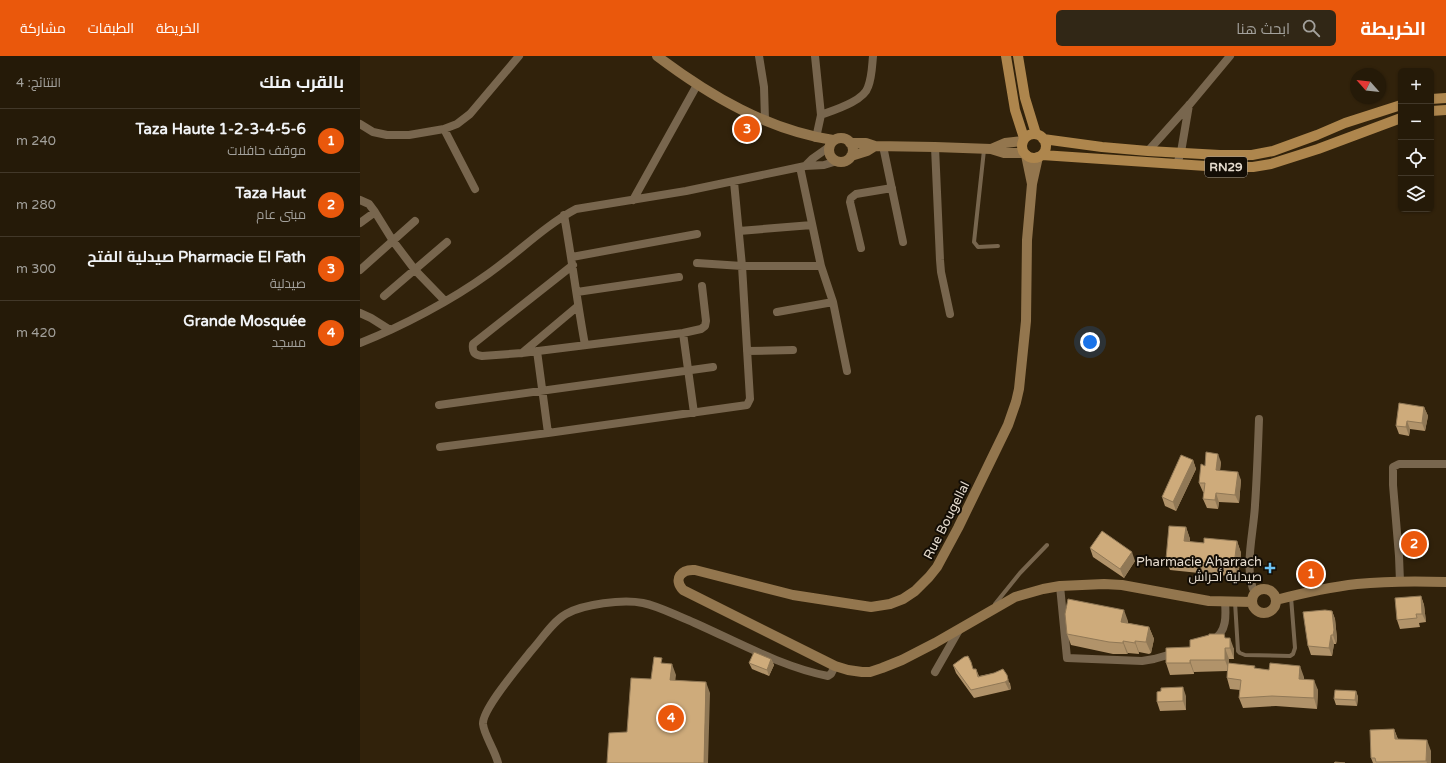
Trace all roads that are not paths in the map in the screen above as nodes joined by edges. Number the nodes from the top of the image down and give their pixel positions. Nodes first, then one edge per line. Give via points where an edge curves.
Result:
1 (518, 56) edge
2 (657, 56) edge
3 (759, 56) edge
4 (815, 56) edge
5 (873, 56) edge
6 (1006, 56) edge
7 (1018, 56) edge
8 (1230, 56) edge
9 (697, 85) junction
10 (1446, 98) edge
11 (1434, 99) edge
12 (1190, 104) junction
13 (1398, 106) edge
14 (1446, 110) edge
15 (1434, 111) edge
16 (821, 115) junction
17 (1398, 119) edge
18 (765, 120) junction
19 (360, 124) edge
20 (444, 129) junction
21 (1040, 136) junction
22 (816, 138) junction
23 (1024, 139) junction
24 (850, 142) junction
25 (831, 144) junction
26 (879, 146) junction
27 (935, 147) junction
28 (987, 149) junction
29 (1148, 151) junction
30 (1181, 152) junction
31 (1025, 154) junction
32 (851, 156) junction
33 (1040, 156) junction
34 (837, 161) junction
35 (1177, 164) junction
36 (803, 166) junction
37 (734, 182) junction
38 (1032, 184) junction
39 (892, 188) junction
40 (475, 189) dead end
41 (360, 200) edge
42 (632, 200) junction
43 (375, 212) junction
44 (564, 215) junction
45 (415, 221) dead end
46 (360, 223) edge
47 (812, 226) junction
48 (738, 231) junction
49 (697, 234) dead end
50 (393, 241) junction
51 (447, 242) dead end
52 (903, 242) dead end
53 (998, 246) dead end
54 (861, 248) dead end
55 (572, 261) junction
56 (697, 263) dead end
57 (742, 266) junction
58 (821, 266) junction
59 (360, 270) edge
60 (416, 270) junction
61 (679, 277) dead end
62 (702, 286) dead end
63 (577, 292) junction
64 (384, 296) dead end
65 (445, 301) junction
66 (833, 302) junction
67 (578, 306) junction
68 (777, 312) dead end
69 (360, 313) edge
70 (950, 314) dead end
71 (390, 330) junction
72 (683, 333) junction
73 (360, 343) edge
74 (585, 345) junction
75 (793, 350) dead end
76 (537, 351) junction
77 (747, 351) junction
78 (522, 353) junction
79 (712, 368) dead end
80 (688, 371) junction
81 (847, 371) dead end
82 (542, 391) junction
83 (439, 405) dead end
84 (694, 413) junction
85 (1259, 419) dead end
86 (548, 433) junction
87 (440, 446) dead end
88 (1446, 464) edge
89 (1048, 545) dead end
90 (1400, 582) junction
91 (1446, 582) edge
92 (1060, 586) junction
93 (1291, 596) junction
94 (1253, 598) junction
95 (1276, 600) junction
96 (1230, 602) junction
97 (988, 612) junction
98 (959, 630) junction
99 (1207, 642) edge
100 (1180, 651) edge
101 (831, 663) junction
102 (935, 672) dead end
103 (498, 763) edge

1 - 20 street via 470,114 457,124
2 - 9 street
3 - 18 street via 764,87
4 - 16 street
5 - 16 street via 869,87 863,96
6 - 23 main road via 1015,110
7 - 21 main road via 1025,98
8 - 12 street
9 - 18 street
9 - 42 street
10 - 11 main road
12 - 29 street
12 - 30 street
13 - 30 main road, RN29 via 1273,151 1241,156
14 - 15 main road
16 - 22 street
17 - 35 main road, RN29 via 1271,164 1244,168
18 - 22 street
19 - 20 street via 373,132 387,135 409,135
20 - 40 street
21 - 23 main road, RN29 via 1032,134
21 - 29 main road, RN29 via 1102,147
21 - 33 main road via 1046,147
22 - 25 street
23 - 28 street
23 - 31 main road via 1022,149
24 - 25 street via 844,138 837,138
24 - 26 street
24 - 32 street
25 - 34 street via 831,155
25 - 36 street
26 - 27 street
26 - 32 street
26 - 39 street
27 - 28 street
27 - 70 street via 941,272
28 - 31 street
28 - 53 lane via 974,242 978,247
29 - 30 main road, RN29
30 - 35 street
31 - 33 main road, RN29 via 1034,158
31 - 38 street, Rue Bougellal
32 - 34 street via 844,161
33 - 35 main road, RN29
33 - 38 street, Rue Bougellal
34 - 36 street via 824,165
36 - 37 street
36 - 47 street
37 - 42 street
37 - 48 street
38 - 101 street, Rue Bougellal via 1027,240 1026,327 1016,402 958,528 929,577 903,599 871,607 793,596 695,570 689,569 680,575 679,584 683,590
39 - 52 street
39 - 54 street via 856,194 851,198
41 - 43 street via 369,204
42 - 44 street via 576,209
43 - 46 street
43 - 50 street
44 - 55 street
44 - 65 street via 488,274
45 - 50 street
47 - 48 street
47 - 58 street
48 - 57 street
49 - 55 street
50 - 59 street
50 - 60 street
51 - 60 street
55 - 63 street
55 - 78 street via 473,344 473,350 477,355
56 - 57 street
57 - 58 street
57 - 77 street
58 - 66 street
60 - 64 street
60 - 65 street
61 - 63 street
62 - 72 street via 705,326
63 - 67 street
65 - 71 street
66 - 68 street
66 - 81 street
67 - 74 street
67 - 78 street
69 - 71 street
71 - 73 street
72 - 74 street
72 - 80 street
74 - 76 street
75 - 77 street
76 - 78 street
76 - 82 street
77 - 84 street via 749,403 744,406
79 - 80 street
80 - 82 street
80 - 84 street
82 - 83 street
82 - 86 street
84 - 86 street
85 - 94 street via 1249,570
86 - 87 street
88 - 90 street via 1399,464 1393,467
89 - 97 lane via 1020,573
90 - 91 street
90 - 93 street via 1356,584
92 - 96 street via 1122,585 1188,598
92 - 97 street via 1015,597
92 - 100 street via 1067,658 1142,661
93 - 95 street
93 - 96 lane via 1295,648 1290,656 1240,653
94 - 95 street via 1263,589 1274,594
94 - 95 street via 1256,610 1265,612 1273,608
94 - 96 street
96 - 99 street via 1222,630 1215,639
97 - 98 street
98 - 101 street via 902,660 870,672 855,672
98 - 102 street
101 - 103 street via 831,674 828,676 809,672 650,605 624,601 592,605 566,613 556,622 512,674 486,713 483,725

